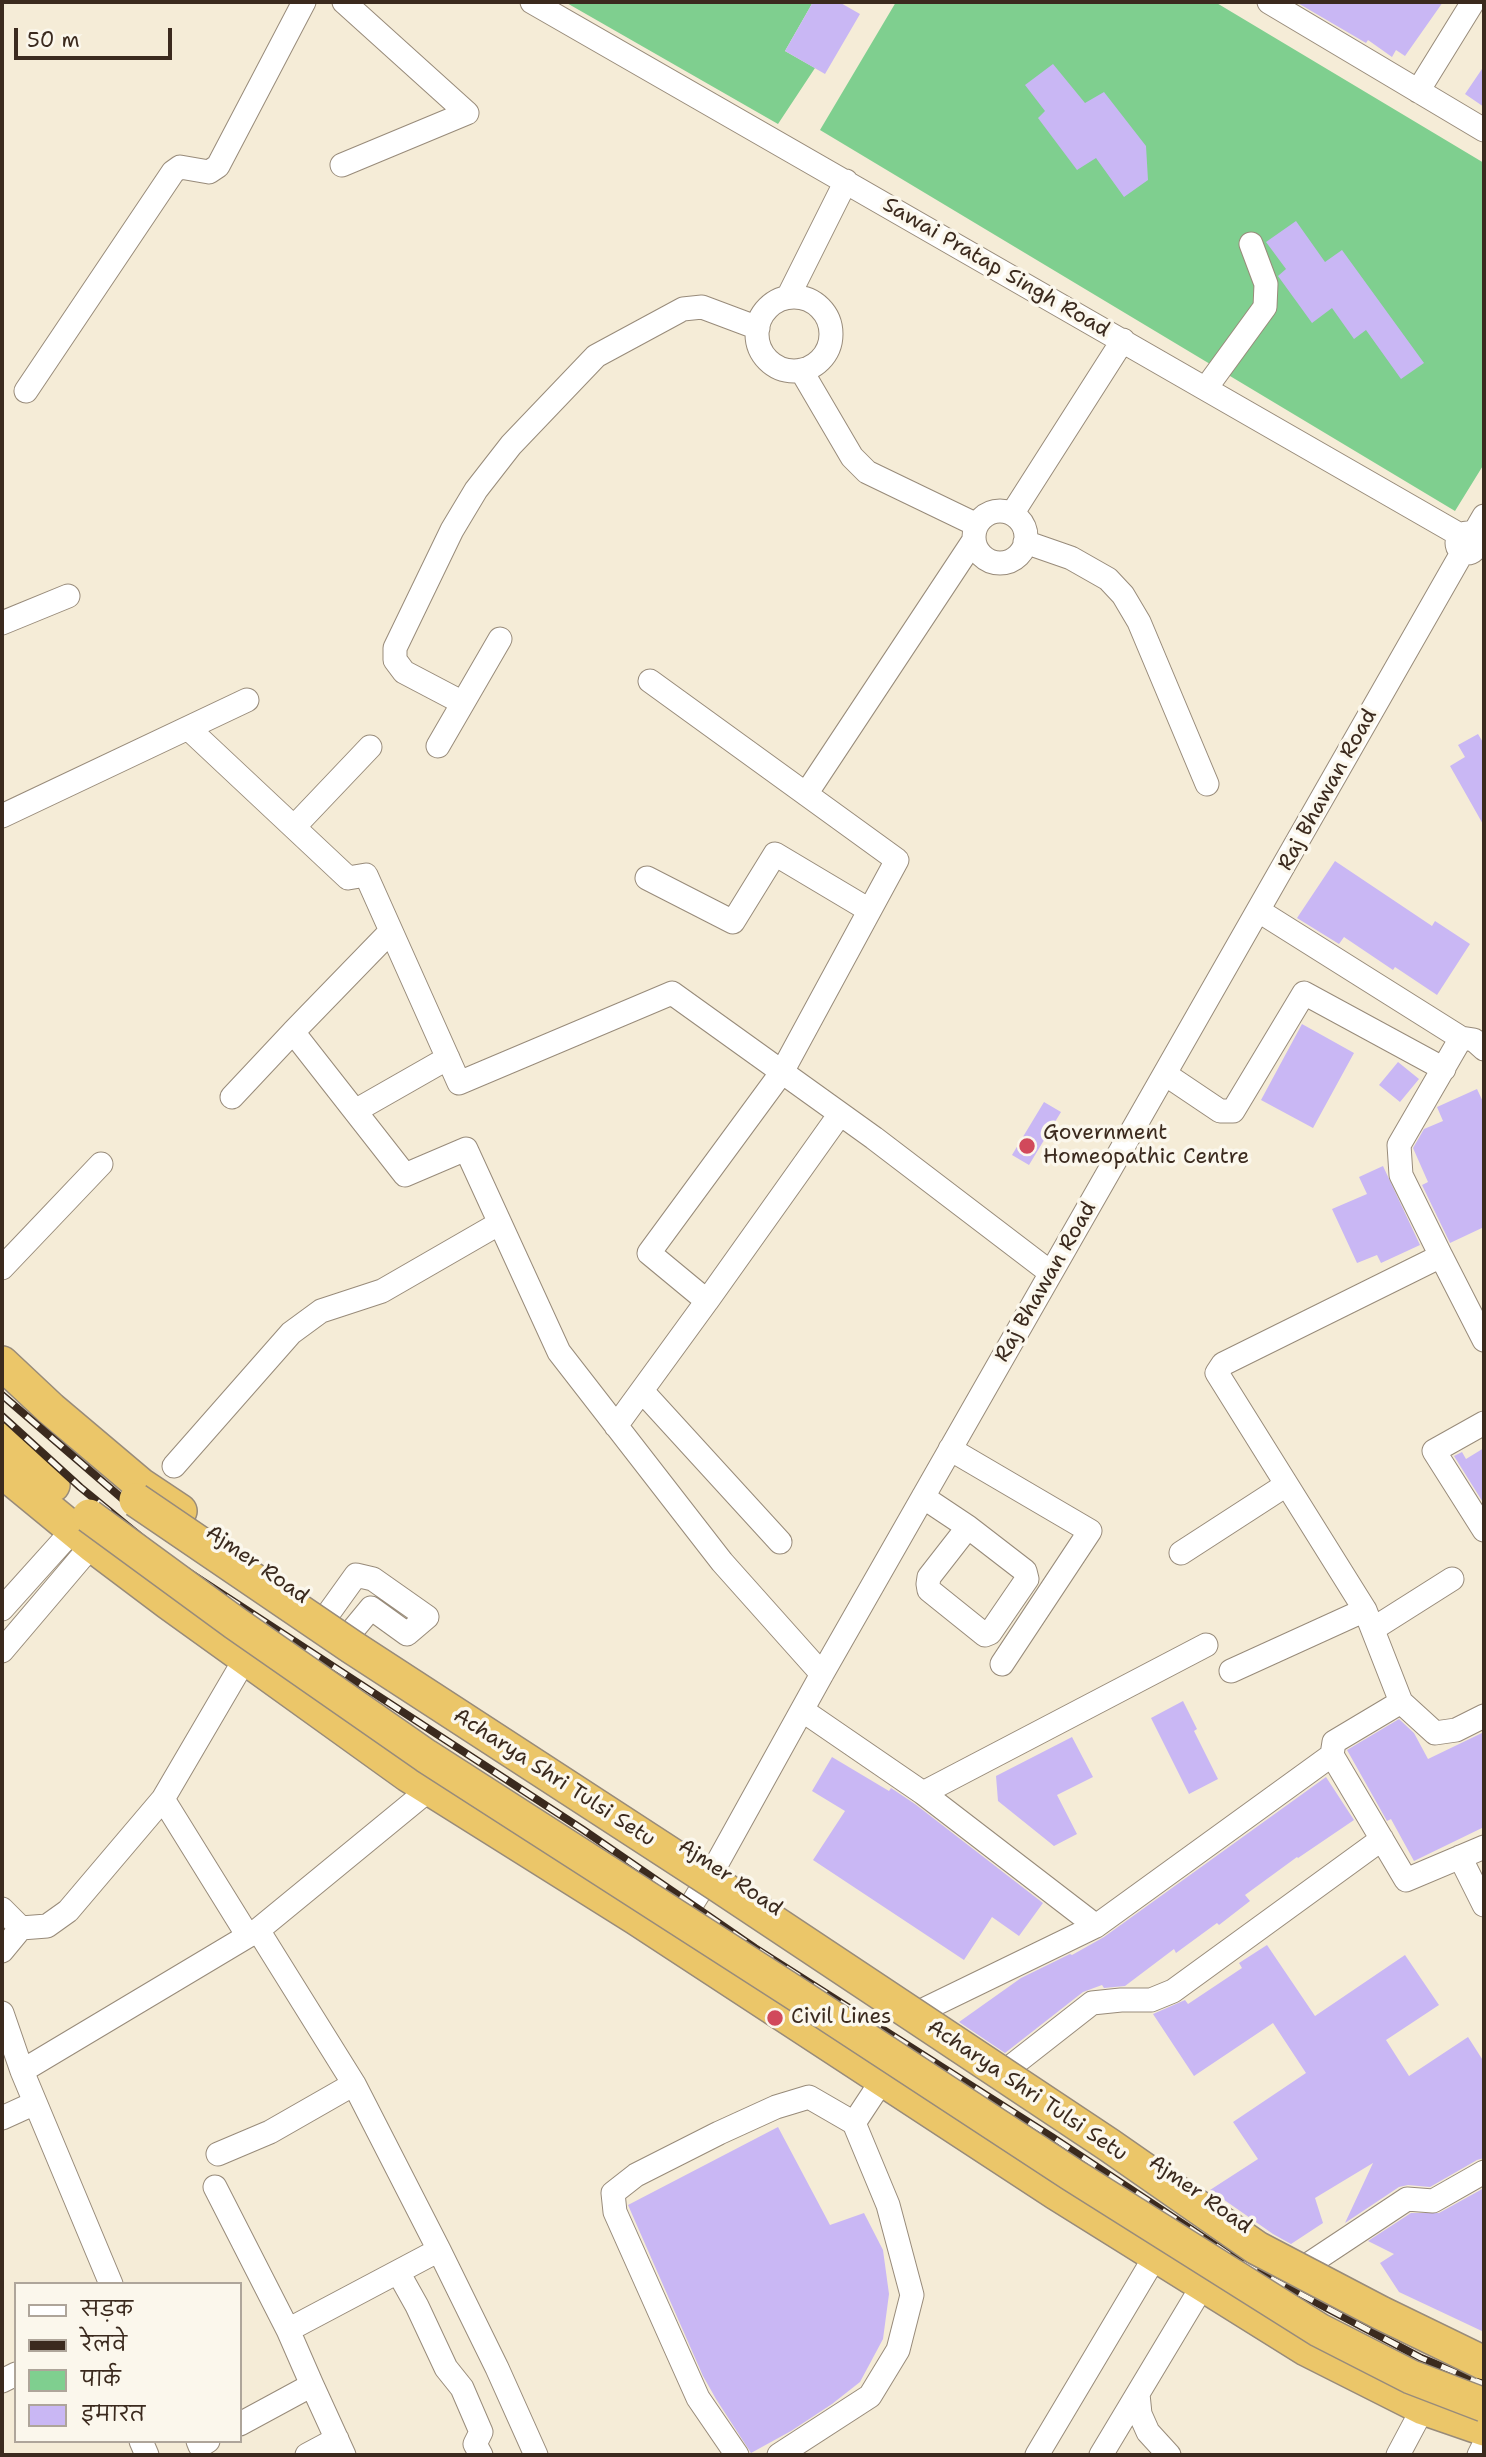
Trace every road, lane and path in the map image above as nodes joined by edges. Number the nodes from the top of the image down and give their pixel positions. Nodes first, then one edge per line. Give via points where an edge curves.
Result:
1 (304, 2) edge
2 (344, 2) edge
3 (532, 2) edge
4 (1269, 2) edge
5 (1473, 2) edge
6 (1418, 91) junction
7 (1484, 130) edge
8 (342, 165) dead end
9 (846, 181) junction
10 (1251, 244) dead end
11 (788, 297) junction
12 (758, 328) junction
13 (1123, 340) junction
14 (801, 370) junction
15 (1206, 388) junction
16 (26, 391) dead end
17 (1012, 514) junction
18 (976, 533) junction
19 (1473, 538) edge
20 (1025, 542) junction
21 (68, 596) dead end
22 (2, 623) edge
23 (500, 639) dead end
24 (650, 681) dead end
25 (247, 699) dead end
26 (463, 704) junction
27 (188, 728) junction
28 (438, 746) dead end
29 (370, 747) dead end
30 (1207, 783) dead end
31 (806, 794) junction
32 (4, 810) edge
33 (294, 827) junction
34 (647, 878) dead end
35 (869, 911) junction
36 (1259, 911) junction
37 (391, 931) junction
38 (293, 1031) junction
39 (1461, 1038) junction
40 (1484, 1049) edge
41 (448, 1058) junction
42 (1444, 1069) junction
43 (782, 1072) junction
44 (1166, 1074) junction
45 (232, 1097) dead end
46 (355, 1111) junction
47 (840, 1114) junction
48 (102, 1164) dead end
49 (500, 1223) junction
50 (1441, 1256) junction
51 (2, 1268) edge
52 (1051, 1273) junction
53 (706, 1301) junction
54 (1484, 1340) edge
55 (2, 1363) edge
56 (2, 1383) edge
57 (642, 1391) junction
58 (1484, 1423) edge
59 (616, 1426) junction
60 (2, 1440) edge
61 (950, 1449) junction
62 (174, 1466) dead end
63 (2, 1471) edge
64 (1286, 1485) junction
65 (923, 1497) junction
66 (968, 1527) junction
67 (1484, 1530) edge
68 (83, 1538) junction
69 (780, 1542) dead end
70 (1181, 1553) dead end
71 (1452, 1579) dead end
72 (2, 1609) edge
73 (1369, 1620) junction
74 (1206, 1646) dead end
75 (2, 1651) edge
76 (245, 1659) junction
77 (1002, 1664) dead end
78 (1231, 1671) dead end
79 (822, 1674) junction
80 (1401, 1702) junction
81 (802, 1710) junction
82 (1484, 1716) edge
83 (1332, 1755) junction
84 (427, 1786) junction
85 (923, 1793) junction
86 (163, 1799) junction
87 (1382, 1839) junction
88 (1484, 1847) edge
89 (1460, 1857) junction
90 (715, 1867) junction
91 (1484, 1905) edge
92 (2, 1909) edge
93 (1096, 1926) junction
94 (20, 1928) junction
95 (253, 1933) junction
96 (669, 1939) junction
97 (2, 1951) edge
98 (921, 2011) junction
99 (2, 2013) edge
100 (1009, 2068) junction
101 (22, 2071) junction
102 (883, 2079) junction
103 (354, 2084) junction
104 (35, 2103) junction
105 (2, 2118) edge
106 (854, 2123) junction
107 (218, 2154) dead end
108 (1484, 2172) edge
109 (215, 2186) dead end
110 (439, 2250) junction
111 (1156, 2255) junction
112 (1309, 2264) junction
113 (398, 2272) junction
114 (110, 2282) edge
115 (1203, 2285) junction
116 (288, 2330) junction
117 (1484, 2353) edge
118 (1484, 2363) edge
119 (312, 2385) junction
120 (1138, 2394) junction
121 (1484, 2405) edge
122 (1423, 2408) junction
123 (242, 2423) edge
124 (1484, 2429) edge
125 (1484, 2445) edge
126 (340, 2447) edge
127 (307, 2455) edge
128 (481, 2455) edge
129 (536, 2455) edge
130 (737, 2455) edge
131 (779, 2455) edge
132 (1037, 2455) edge
133 (1101, 2455) edge
134 (1169, 2455) edge
135 (1398, 2455) edge
136 (1479, 2455) edge

1 - 16 street via 218,166 209,172 180,167 173,172
2 - 8 street via 467,113
3 - 9 street, Sawai Pratap Singh Road
4 - 6 street
5 - 6 street
6 - 7 street
9 - 11 street
9 - 13 street, Sawai Pratap Singh Road
10 - 15 street via 1266,284 1265,307
11 - 12 street via 768,308
11 - 14 street via 820,307 830,327 827,350 812,366
12 - 14 street via 762,351 769,360 778,367
12 - 26 street via 702,307 683,309 596,356 511,445 452,530 394,648 395,660 404,672
13 - 15 street, Sawai Pratap Singh Road
13 - 17 street
14 - 18 street via 852,457 867,472
15 - 19 street, Sawai Pratap Singh Road
17 - 18 street via 996,511 982,518
17 - 20 street via 1023,526
18 - 20 street via 979,555 995,563 1018,556
18 - 31 street
19 - 36 street, Raj Bhawan Road
20 - 30 street via 1071,558 1108,579 1123,595 1139,622
21 - 22 street
23 - 26 street
24 - 31 street
25 - 27 street
26 - 28 street
27 - 32 street
27 - 33 street
29 - 33 street
31 - 35 street via 897,860
33 - 37 street via 348,878 366,875
34 - 35 street via 733,922 775,855
35 - 43 street
36 - 39 street
36 - 44 street, Raj Bhawan Road
37 - 38 street
37 - 41 street
38 - 45 street
38 - 46 street
39 - 40 street via 1474,1040
39 - 42 street
41 - 43 street via 459,1083 672,993
41 - 46 street
42 - 44 street via 1304,993 1233,1111 1220,1111
42 - 50 street via 1399,1145 1401,1175
43 - 47 street
43 - 53 street via 649,1253
44 - 52 street, Raj Bhawan Road
46 - 49 street via 405,1175 466,1149
47 - 52 street
47 - 53 street
48 - 51 street
49 - 59 street via 559,1352
49 - 62 street via 382,1291 321,1311 292,1333
50 - 54 street
50 - 64 street via 1223,1364 1217,1373
52 - 61 street, Raj Bhawan Road
53 - 57 street
55 - 90 highway, Ajmer Road via 141,1485 340,1622
56 - 118 highway, Acharya Shri Tulsi Setu, bridge via 136,1500 1109,2145 1257,2248
57 - 59 street
57 - 69 street
58 - 67 street via 1434,1451
59 - 79 street via 722,1562
60 - 121 highway, Acharya Shri Tulsi Setu, bridge via 100,1524 426,1756 1070,2175 1319,2330 1411,2377
61 - 65 street, Raj Bhawan Road
61 - 77 street via 1090,1531
63 - 68 highway
64 - 70 street
64 - 73 street
65 - 66 street
65 - 79 street, Raj Bhawan Road
66 - 66 street via 1027,1575 985,1634 929,1590 928,1584
68 - 72 street
68 - 75 street
68 - 76 highway
71 - 73 street
73 - 78 street
73 - 80 street
74 - 85 street
76 - 84 highway
76 - 86 street
79 - 81 street, Raj Bhawan Road
80 - 82 street via 1435,1733 1456,1730
80 - 83 street via 1334,1742
81 - 85 street
81 - 90 street, Raj Bhawan Road
83 - 87 street
83 - 93 street
84 - 95 street via 420,1797
84 - 96 highway
85 - 93 street
86 - 94 street via 68,1911 47,1926
86 - 95 street
87 - 89 street via 1406,1880
87 - 100 street via 1173,1991 1151,2000 1092,2003
88 - 89 street
89 - 91 street
90 - 96 street, Raj Bhawan Road
90 - 98 highway, Ajmer Road
92 - 94 street
93 - 98 street
94 - 97 street
95 - 101 street
95 - 103 street
96 - 102 highway
98 - 100 highway, Ajmer Road
99 - 101 street
100 - 112 highway, Ajmer Road via 1244,2227
101 - 104 street
102 - 106 street
102 - 111 highway
103 - 107 street via 270,2132
103 - 110 street
104 - 105 street
104 - 114 street
106 - 130 street via 809,2097 776,2107 636,2175 613,2193 615,2212 698,2398
106 - 131 street via 888,2205 912,2295 898,2350 870,2396
108 - 112 street via 1433,2201 1407,2199
109 - 116 street
110 - 113 street
110 - 129 street
111 - 115 highway
111 - 132 street
112 - 117 highway, Ajmer Road via 1389,2309
113 - 116 street
113 - 128 street via 446,2368 462,2388 481,2432 475,2444
115 - 120 street
115 - 122 highway via 1306,2349
116 - 119 street
119 - 123 street
119 - 126 street
120 - 133 street
120 - 134 street via 1148,2432
122 - 124 highway
122 - 135 street
125 - 136 street
126 - 127 street

